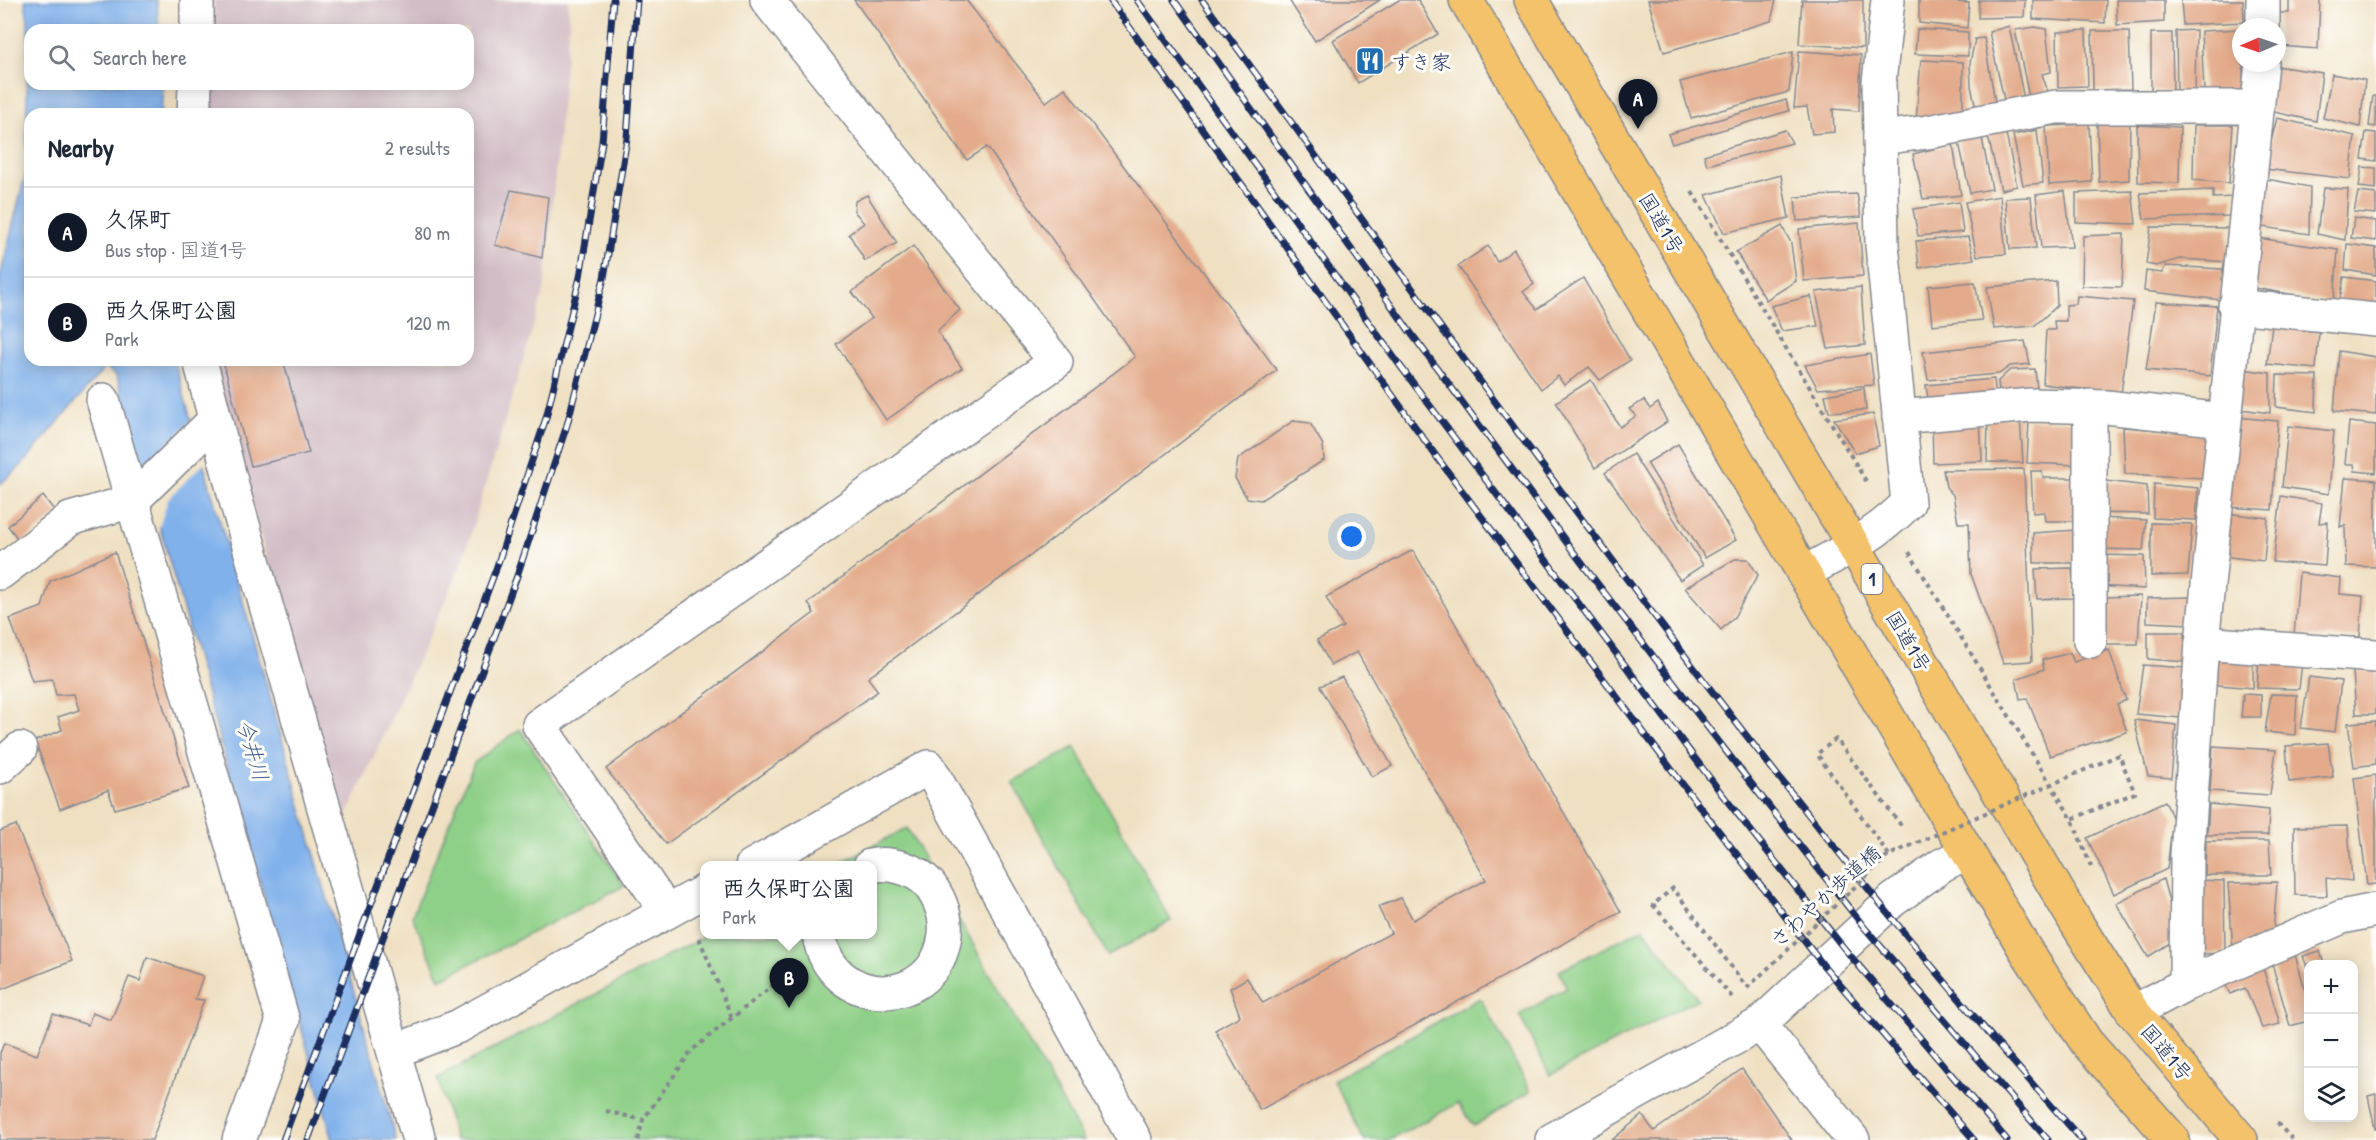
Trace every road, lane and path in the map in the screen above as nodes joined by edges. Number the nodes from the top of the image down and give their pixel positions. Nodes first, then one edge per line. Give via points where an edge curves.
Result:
1 (196, 0) edge
2 (767, 0) edge
3 (1466, 0) edge
4 (1531, 0) edge
5 (1888, 0) edge
6 (2263, 0) edge
7 (2263, 18) edge
8 (197, 24) edge
9 (2261, 72) edge
10 (195, 90) edge
11 (2256, 106) junction
12 (194, 108) edge
13 (1880, 138) junction
14 (1686, 182) dead end
15 (2235, 306) junction
16 (2376, 320) edge
17 (202, 366) edge
18 (103, 400) dead end
19 (2090, 406) junction
20 (1899, 417) junction
21 (215, 420) junction
22 (2224, 420) junction
23 (132, 501) junction
24 (1890, 521) junction
25 (1852, 546) junction
26 (0, 573) edge
27 (1803, 573) junction
28 (2091, 640) dead end
29 (2202, 644) junction
30 (2376, 656) edge
31 (2072, 819) junction
32 (1900, 824) dead end
33 (1968, 852) junction
34 (1889, 855) junction
35 (761, 861) edge
36 (877, 865) edge
37 (2093, 871) dead end
38 (685, 902) edge
39 (2376, 910) edge
40 (820, 941) edge
41 (2186, 984) junction
42 (1721, 986) dead end
43 (2133, 1012) junction
44 (732, 1018) junction
45 (1760, 1024) junction
46 (394, 1051) junction
47 (606, 1111) dead end
48 (2272, 1118) dead end
49 (643, 1120) junction
50 (238, 1140) edge
51 (419, 1140) edge
52 (638, 1140) edge
53 (1135, 1140) edge
54 (1552, 1140) edge
55 (1853, 1140) edge
56 (2173, 1140) edge
57 (2241, 1140) edge
58 (2293, 1140) edge

1 - 8 street
2 - 38 street via 1056,362 539,725
3 - 27 highway
4 - 25 highway, 国道1号 / 1
5 - 13 street via 1879,82
6 - 7 street
9 - 11 street
10 - 12 street
11 - 13 street via 2056,107
11 - 15 street
13 - 20 street via 1882,245
14 - 24 path
15 - 16 street
15 - 22 street
17 - 21 street
18 - 23 street
19 - 20 street via 2031,405
19 - 22 street
19 - 28 street
20 - 24 street via 1908,503
21 - 23 street
21 - 46 street
22 - 29 street
23 - 26 street via 70,519
23 - 50 street via 283,1021
24 - 25 street
24 - 31 path
25 - 27 street
25 - 43 highway, 国道1号 / 1
27 - 33 highway
29 - 30 street
29 - 41 street via 2187,855
31 - 34 path, さわやか歩道橋, bridge via 2135,793 2119,755
31 - 37 path
32 - 34 path via 1836,739 1817,754
33 - 45 street via 1942,865 1893,900
33 - 56 highway via 2086,1043
34 - 42 path, さわやか歩道橋, bridge via 1747,987 1673,888 1653,905
35 - 53 street via 929,767
36 - 40 street via 908,869 927,882 940,900 946,925 944,947 934,967 918,982 897,991 868,992 847,983 831,967
38 - 44 path
38 - 46 street via 459,1026
39 - 41 street via 2342,917
40 - 44 path
41 - 43 street
43 - 57 highway, 国道1号 / 1
44 - 49 path via 692,1050
45 - 54 street
45 - 55 street
46 - 51 street
47 - 49 path
48 - 58 path
49 - 52 path

